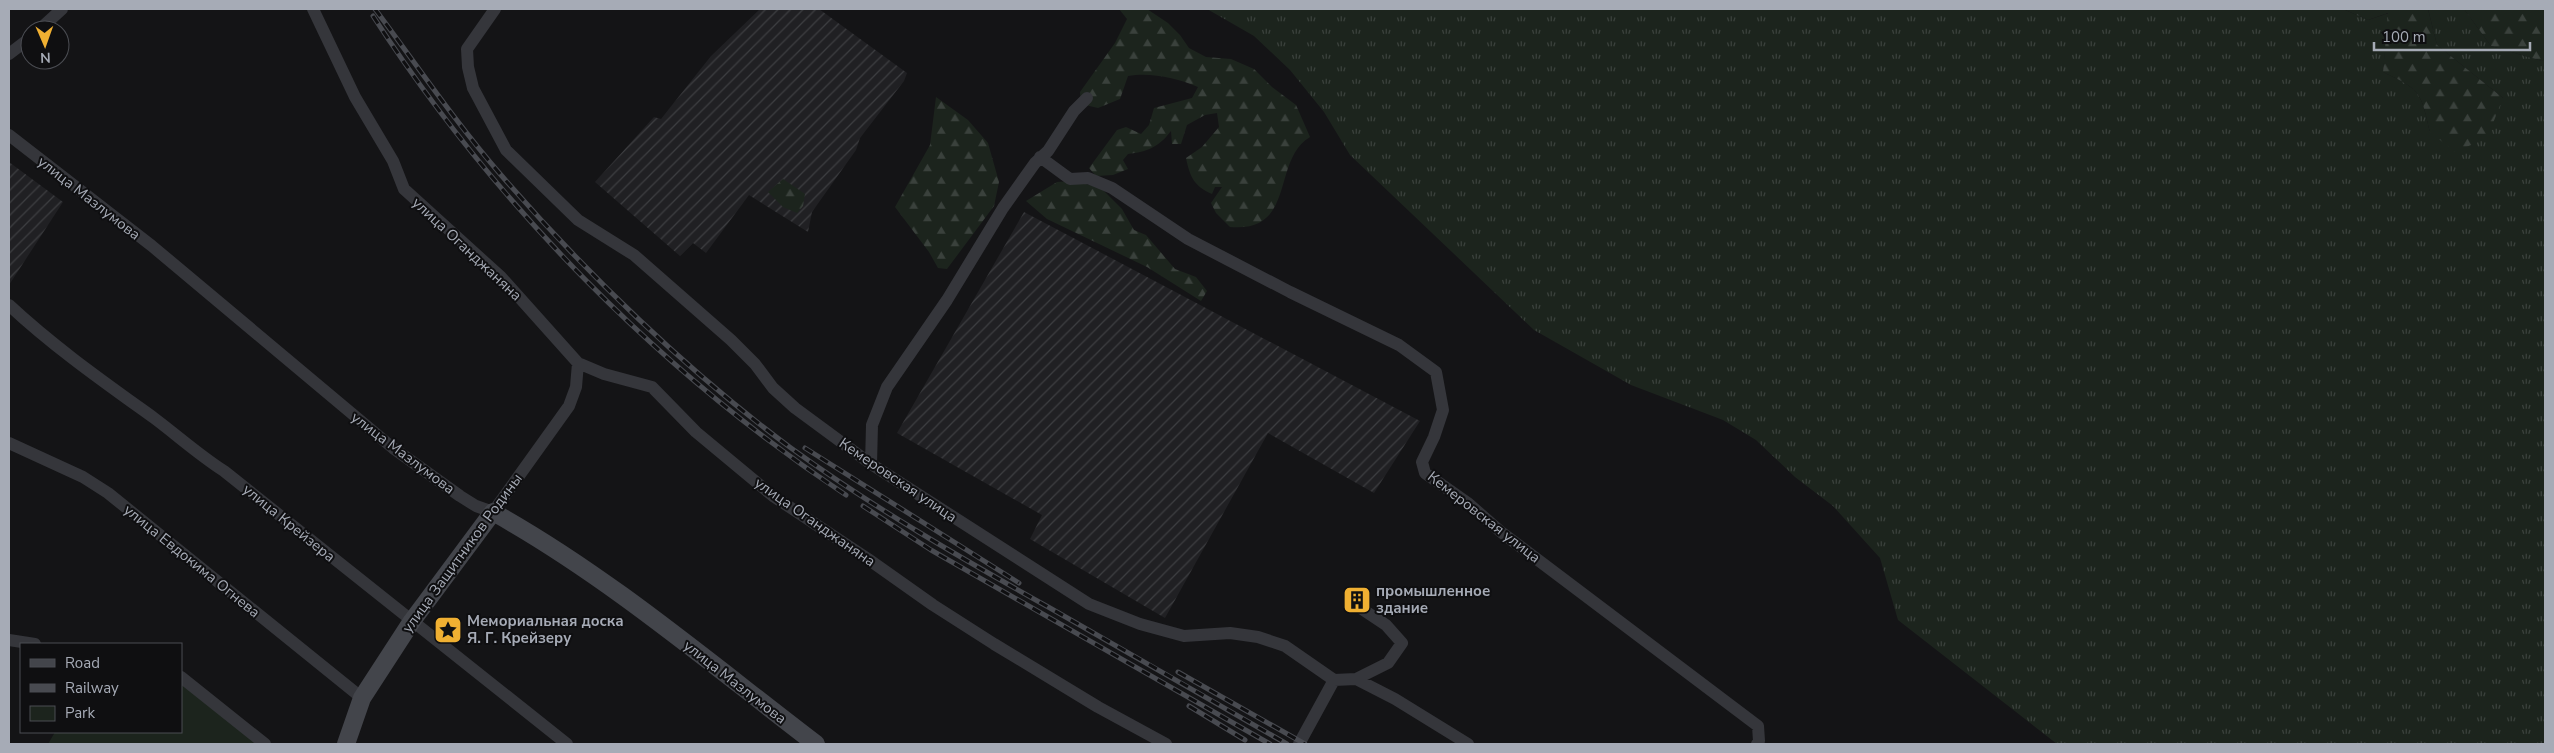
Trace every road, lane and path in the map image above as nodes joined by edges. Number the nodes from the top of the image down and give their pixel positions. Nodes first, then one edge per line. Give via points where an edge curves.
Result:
1 (62, 9) edge
2 (313, 9) edge
3 (495, 9) edge
4 (50, 20) edge
5 (20, 46) edge
6 (9, 54) edge
7 (1087, 98) dead end
8 (9, 135) edge
9 (1040, 157) junction
10 (9, 305) edge
11 (578, 363) junction
12 (9, 443) edge
13 (871, 464) junction
14 (492, 512) junction
15 (1362, 609) dead end
16 (412, 621) junction
17 (9, 640) edge
18 (28, 643) edge
19 (182, 678) edge
20 (1356, 679) junction
21 (1334, 680) junction
22 (362, 698) junction
23 (266, 744) edge
24 (346, 744) edge
25 (567, 744) edge
26 (816, 744) edge
27 (1166, 744) edge
28 (1299, 744) edge
29 (1468, 744) edge
30 (1757, 744) edge

1 - 4 street
2 - 11 street, улица Оганджаняна via 355,98 393,161 404,189 501,277
3 - 13 street, Кемеровская улица via 468,49 468,67 473,88 506,150 578,220 634,255 731,340 795,408
5 - 6 street
7 - 9 street via 1074,111 1048,151
8 - 14 street, улица Мазлумова via 158,251 393,448 460,496
9 - 13 street via 1003,208 947,300 887,387 872,425
9 - 30 street, Кемеровская улица via 1070,179 1088,178 1112,188 1188,239 1398,345 1436,372 1443,410 1422,462 1425,473 1758,726
10 - 16 street, улица Крейзера via 31,326 224,471
11 - 14 street, улица Защитников Родины via 576,387 569,406
11 - 27 street, улица Оганджаняна via 652,387 696,432 773,496 971,630
12 - 22 street, улица Евдокима Огнева via 83,477 108,493
13 - 21 street, Кемеровская улица via 1090,604 1140,624 1184,636 1230,633 1258,637 1285,646
14 - 16 street, улица Защитников Родины
14 - 26 street, улица Мазлумова via 536,536 651,617
15 - 20 street via 1386,625 1402,643 1388,662
16 - 22 street, улица Защитников Родины
16 - 25 street, улица Крейзера
17 - 18 street
19 - 23 street
20 - 21 street
20 - 29 street via 1396,698
21 - 28 street
22 - 24 street, улица Защитников Родины

